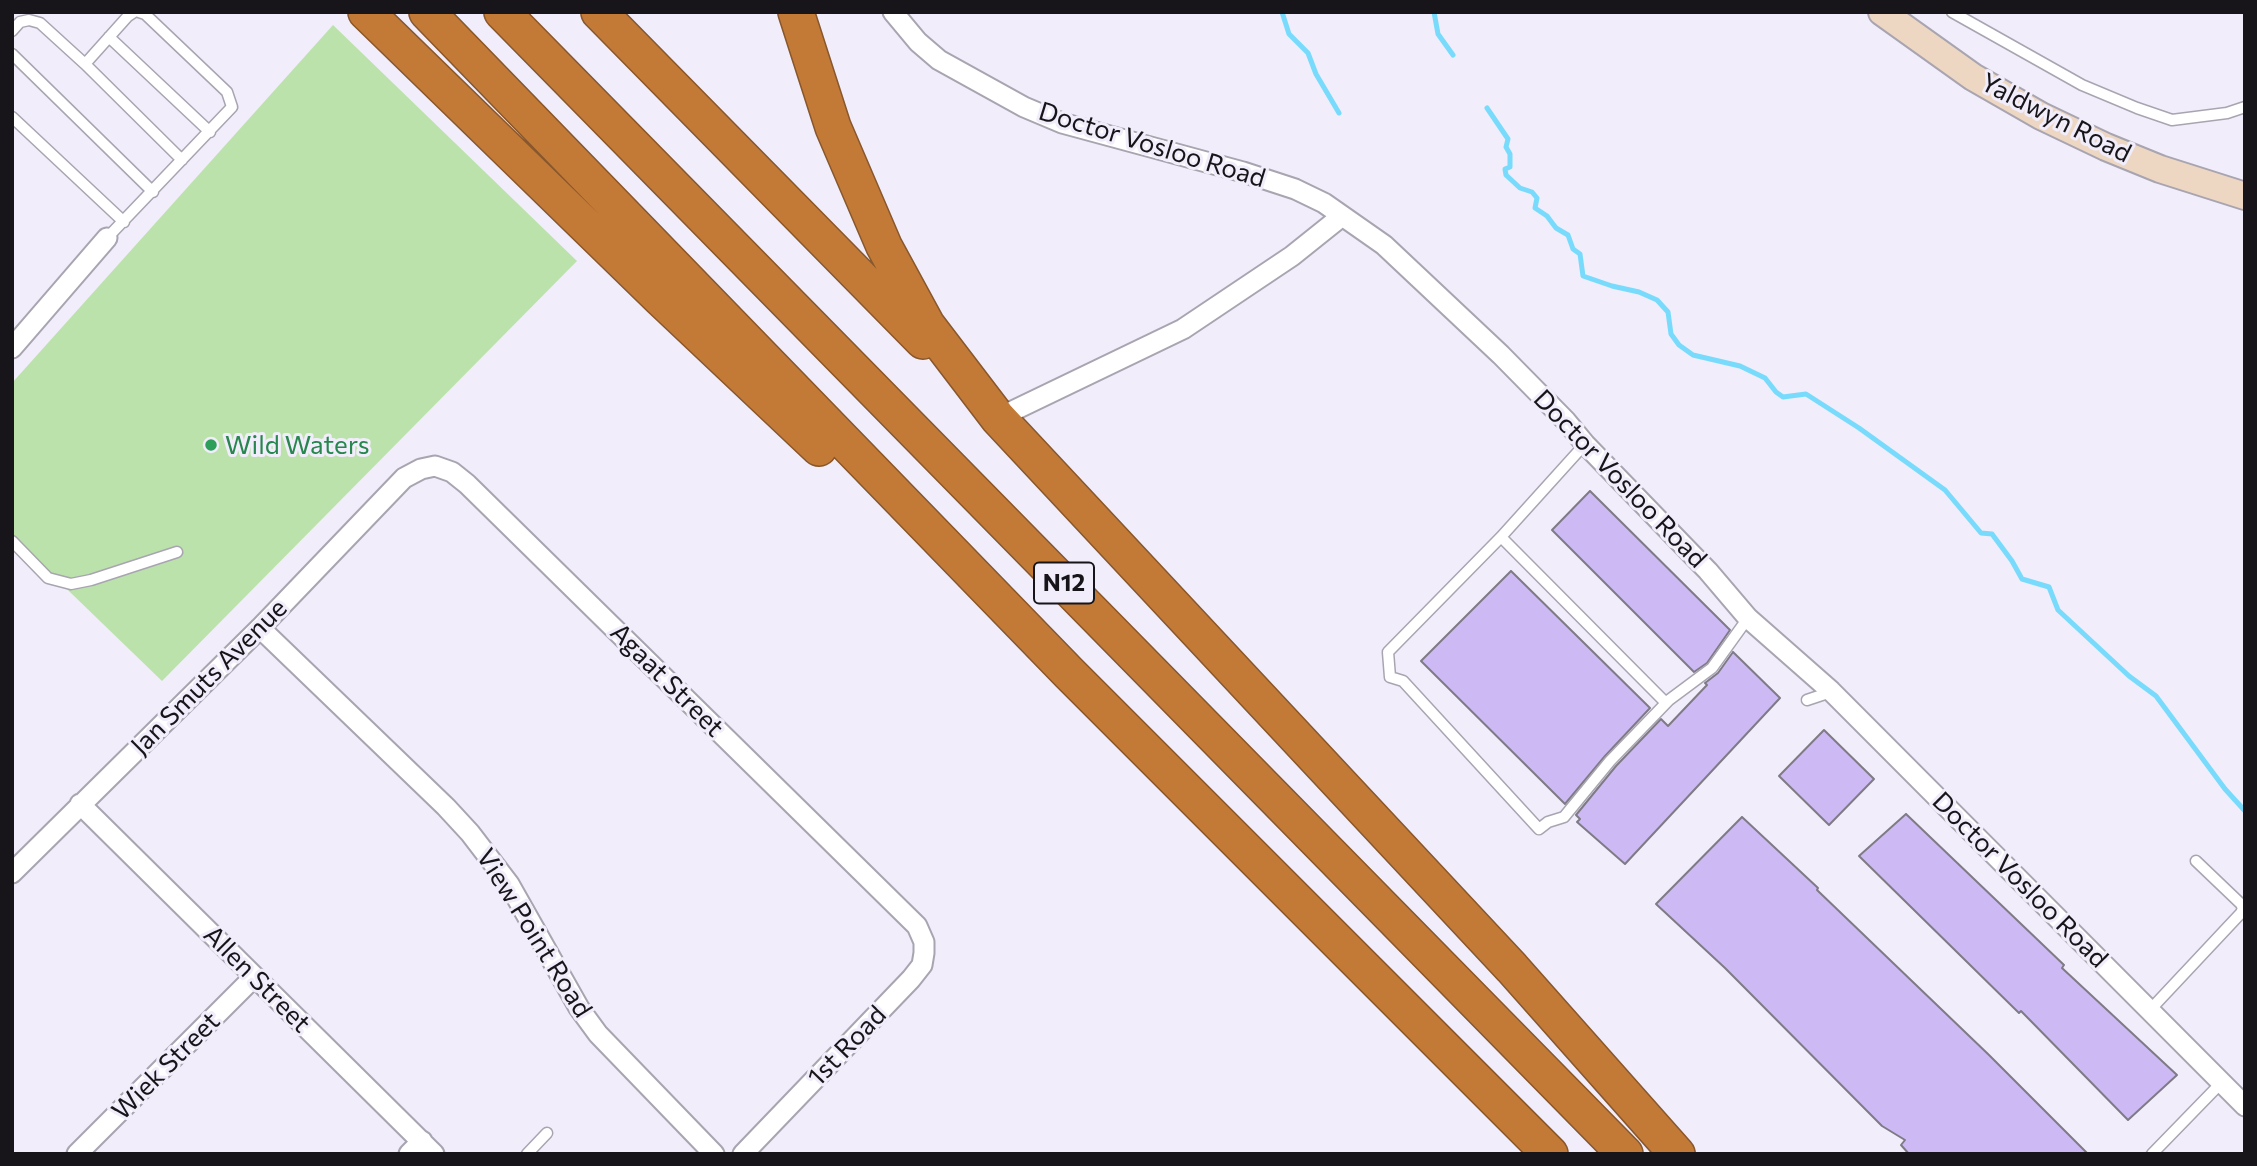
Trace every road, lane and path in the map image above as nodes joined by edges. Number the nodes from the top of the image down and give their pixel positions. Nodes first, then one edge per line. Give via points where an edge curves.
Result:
1 (137, 12) edge
2 (366, 12) edge
3 (427, 12) edge
4 (502, 12) edge
5 (598, 12) edge
6 (796, 12) edge
7 (892, 12) edge
8 (1882, 12) edge
9 (1897, 12) edge
10 (1952, 12) edge
11 (12, 31) edge
12 (109, 37) junction
13 (12, 54) edge
14 (85, 64) junction
15 (2245, 107) edge
16 (12, 117) edge
17 (210, 132) junction
18 (182, 160) junction
19 (2245, 186) edge
20 (153, 192) junction
21 (2245, 197) edge
22 (1342, 216) junction
23 (124, 222) junction
24 (107, 238) joint
25 (12, 348) edge
26 (998, 418) junction
27 (1585, 444) junction
28 (404, 478) joint
29 (1501, 537) junction
30 (12, 541) edge
31 (177, 552) dead end
32 (1748, 618) junction
33 (260, 628) junction
34 (1069, 673) junction
35 (1831, 691) junction
36 (1807, 700) dead end
37 (1666, 703) junction
38 (80, 804) junction
39 (2196, 861) dead end
40 (15, 864) edge
41 (917, 926) joint
42 (254, 977) junction
43 (2150, 1010) junction
44 (2222, 1083) junction
45 (2245, 1106) edge
46 (547, 1133) dead end
47 (422, 1150) edge
48 (77, 1154) edge
49 (527, 1154) edge
50 (714, 1154) edge
51 (743, 1154) edge
52 (1550, 1154) edge
53 (1625, 1154) edge
54 (1677, 1154) edge
55 (2151, 1154) edge

1 - 12 lane
1 - 17 lane via 145,13 227,92 232,107
2 - 34 highway via 832,460
3 - 34 highway, N12
4 - 53 highway, N12
5 - 26 highway
6 - 26 highway via 833,127 884,246 927,325
7 - 22 street, Doctor Vosloo Road via 939,60 1024,107 1072,127 1271,180
8 - 21 main road, Yaldwyn Road via 1973,77 2041,116 2160,169
9 - 19 main road, Yaldwyn Road via 2049,109 2160,159
10 - 15 lane via 2082,85 2172,120
11 - 14 lane via 20,22 40,23
12 - 14 lane
12 - 17 lane
13 - 20 lane
14 - 18 lane
16 - 23 lane
17 - 18 lane
18 - 20 lane
20 - 23 lane
22 - 26 street via 1292,256 1183,329
22 - 27 street, Doctor Vosloo Road via 1384,245 1432,290
23 - 24 lane
24 - 25 street
26 - 54 highway via 1512,968
27 - 29 lane
27 - 32 street, Doctor Vosloo Road
28 - 33 street, Jan Smuts Avenue
28 - 41 street, Agaat Street via 435,467 452,472 467,484
29 - 37 lane
29 - 37 lane via 1388,652 1390,677 1403,681 1539,829 1564,817
30 - 31 lane via 48,578 71,584
32 - 35 street, Doctor Vosloo Road
32 - 37 lane via 1712,668
33 - 38 street, Jan Smuts Avenue
33 - 50 street, View Point Road via 470,833 509,884 579,1009 598,1034
34 - 52 highway, N12
35 - 36 lane
35 - 43 street, Doctor Vosloo Road
38 - 40 street, Jan Smuts Avenue
38 - 42 street, Allen Street
39 - 43 lane via 2243,908
41 - 51 street, 1st Road via 923,942 922,965
42 - 47 street, Allen Street
42 - 48 street, Wiek Street
43 - 44 street, Doctor Vosloo Road
44 - 45 street, Doctor Vosloo Road
44 - 55 lane
46 - 49 lane

